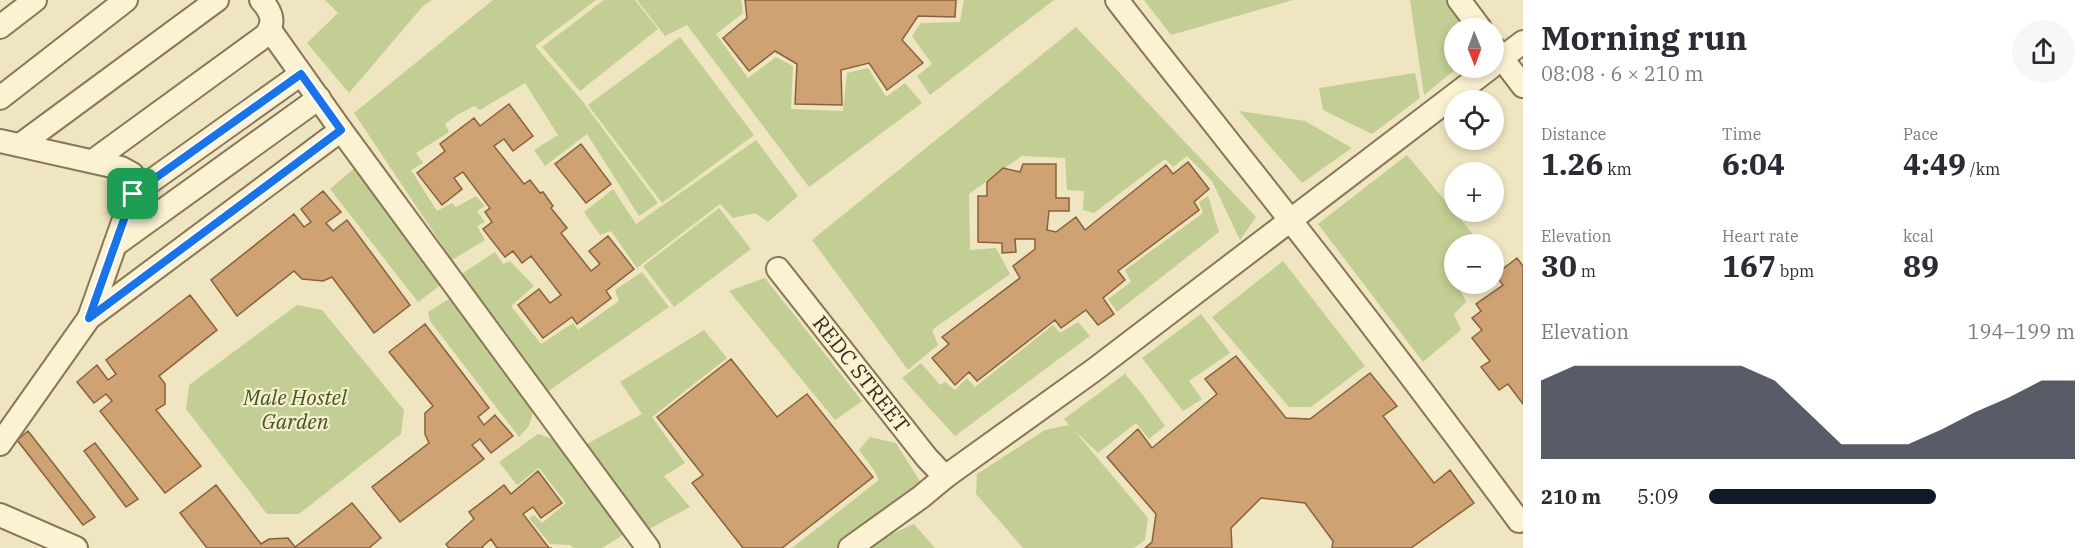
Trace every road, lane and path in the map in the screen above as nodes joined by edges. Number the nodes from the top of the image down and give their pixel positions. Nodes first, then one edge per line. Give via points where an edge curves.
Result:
1 (35, 0) edge
2 (126, 0) edge
3 (217, 0) edge
4 (261, 0) edge
5 (1117, 0) edge
6 (1459, 0) edge
7 (1472, 18) edge
8 (0, 27) edge
9 (270, 30) junction
10 (1523, 42) edge
11 (1504, 54) edge
12 (1504, 68) edge
13 (301, 74) junction
14 (1471, 78) edge
15 (1523, 86) edge
16 (0, 98) edge
17 (319, 98) junction
18 (341, 130) junction
19 (10, 143) edge
20 (93, 161) junction
21 (133, 194) junction
22 (1290, 221) junction
23 (115, 245) junction
24 (778, 269) dead end
25 (89, 318) junction
26 (0, 444) edge
27 (945, 477) junction
28 (0, 515) edge
29 (1519, 521) dead end
30 (76, 548) edge
31 (648, 548) edge
32 (850, 548) edge

1 - 8 lane
2 - 16 lane
3 - 19 lane
4 - 9 lane via 269,9
5 - 22 lane
6 - 7 lane
9 - 13 lane
9 - 20 lane
10 - 11 lane
12 - 15 lane
13 - 17 lane
13 - 21 lane
14 - 22 lane
17 - 18 lane
17 - 23 lane
18 - 25 lane
18 - 31 lane
19 - 20 lane
20 - 21 lane via 132,174
21 - 23 lane
22 - 27 lane
22 - 29 lane
23 - 25 lane
24 - 27 lane, REDC STREET
25 - 26 lane
27 - 32 lane
28 - 30 lane

